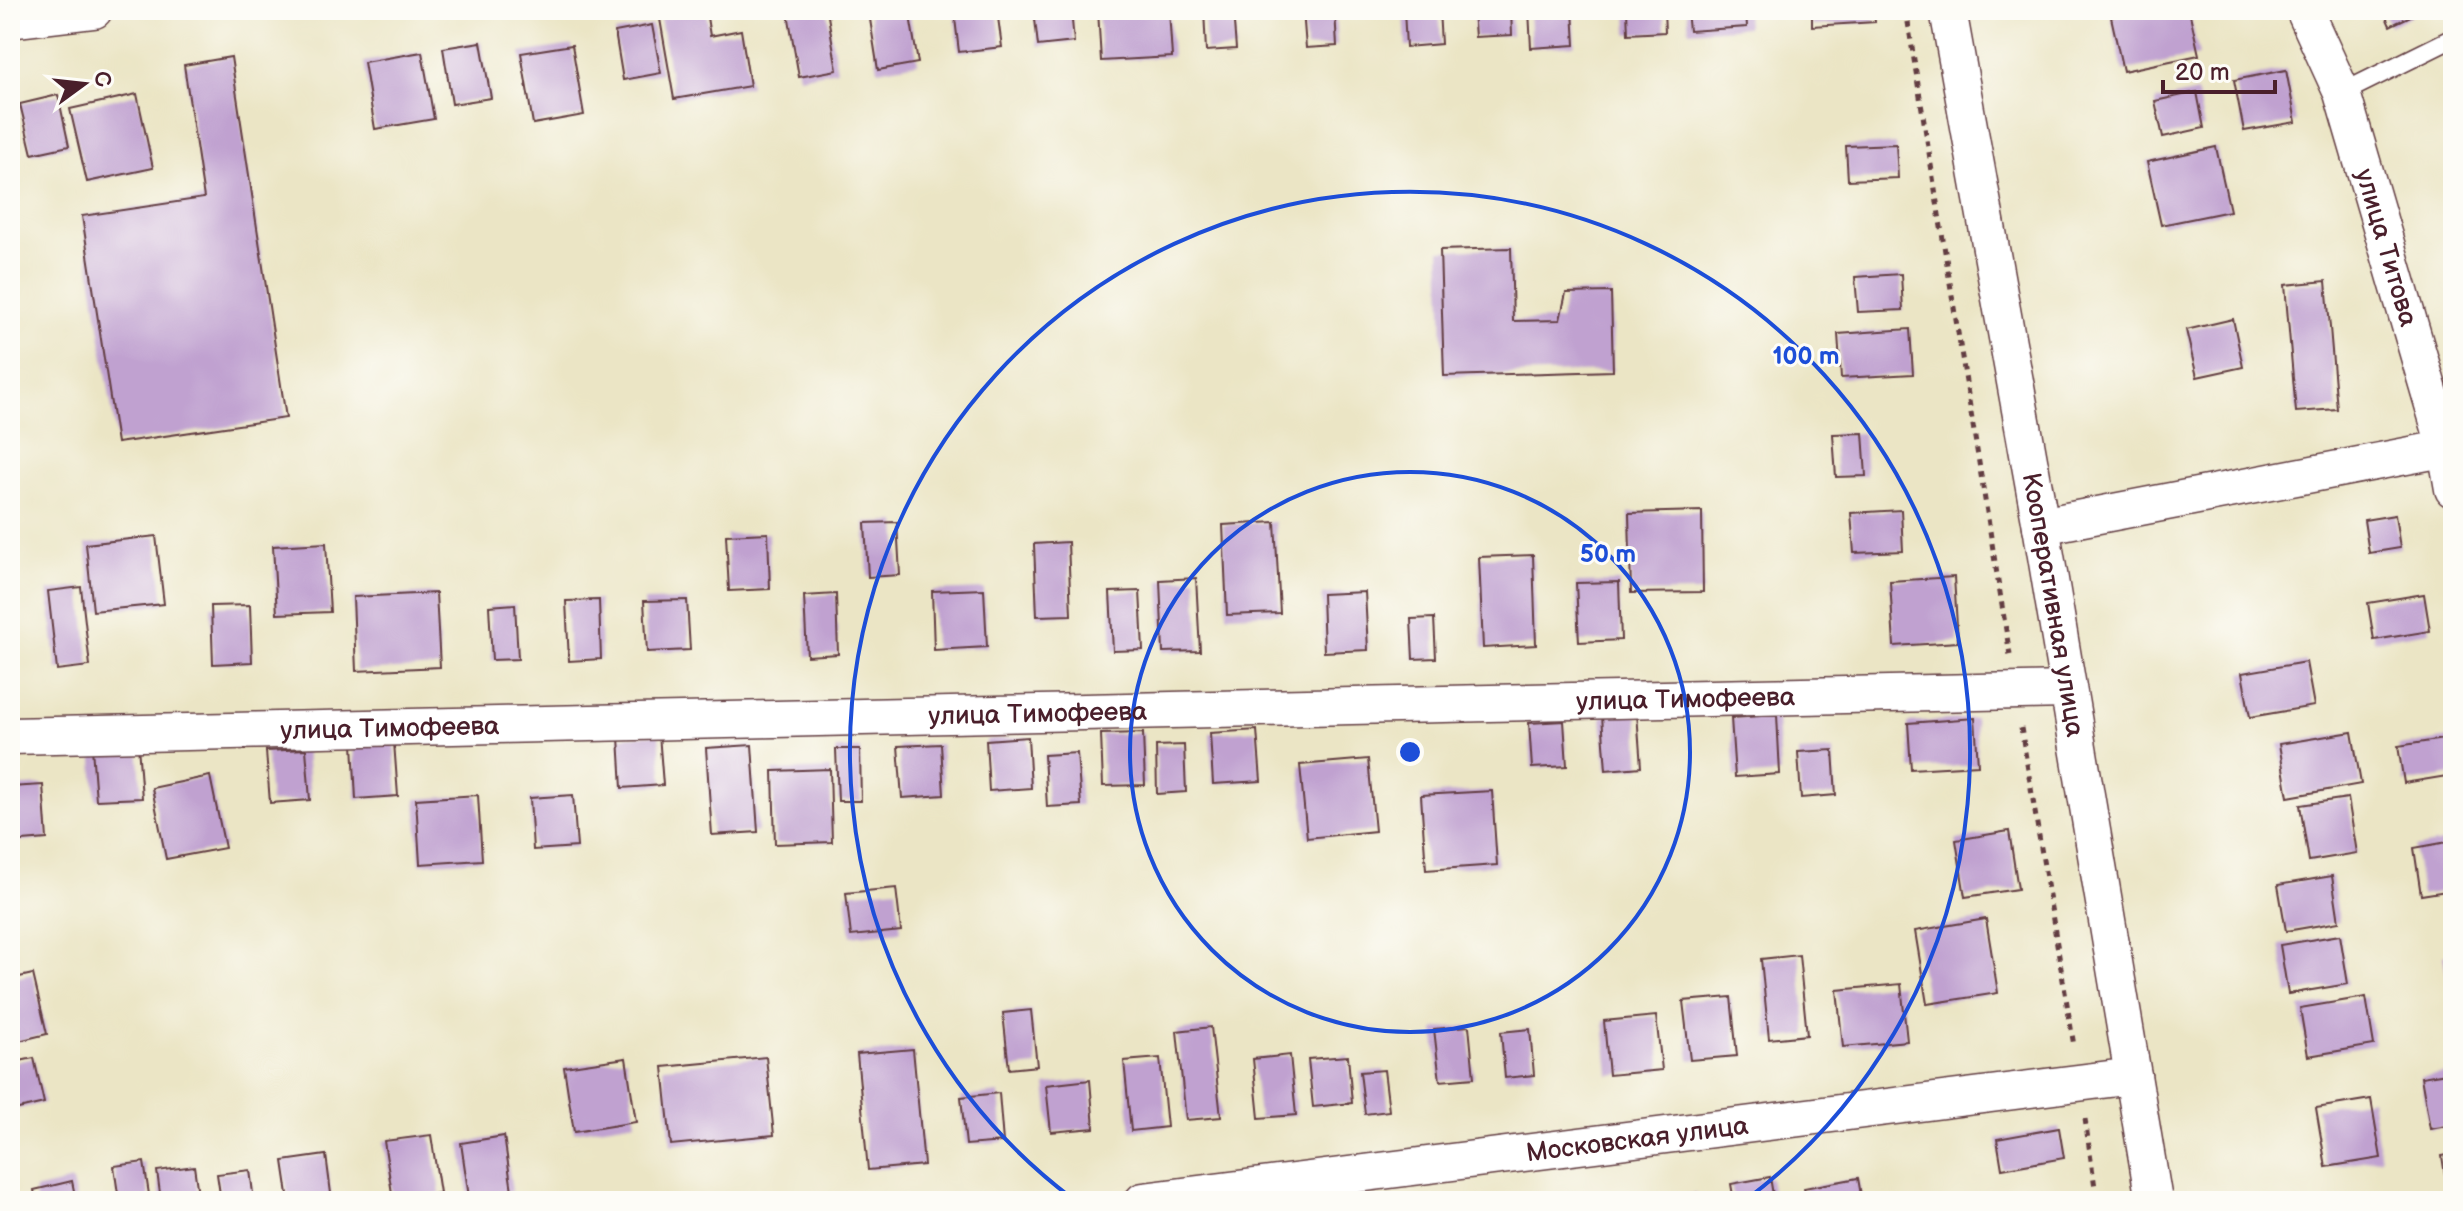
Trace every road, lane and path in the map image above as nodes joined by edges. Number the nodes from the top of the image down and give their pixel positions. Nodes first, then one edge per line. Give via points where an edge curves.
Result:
1 (94, 10) edge
2 (1906, 10) edge
3 (1948, 10) edge
4 (2304, 10) edge
5 (10, 20) edge
6 (2453, 38) edge
7 (2342, 93) junction
8 (2450, 448) edge
9 (2453, 489) edge
10 (2041, 526) junction
11 (2067, 690) junction
12 (2015, 692) junction
13 (10, 736) edge
14 (2133, 1076) junction
15 (2079, 1083) junction
16 (1143, 1201) edge
17 (2097, 1201) edge
18 (2154, 1201) edge

1 - 5 street
2 - 12 path
3 - 10 street, Кооперативная улица
4 - 7 street, улица Титова
6 - 7 lane
7 - 8 street, улица Титова
8 - 9 street, улица Титова
8 - 10 street
10 - 11 street, Кооперативная улица
11 - 12 street, улица Тимофеева
11 - 14 street, Кооперативная улица
12 - 13 street, улица Тимофеева
12 - 15 path
14 - 15 street, Московская улица
14 - 18 street, Кооперативная улица
15 - 16 street, Московская улица
15 - 17 path

